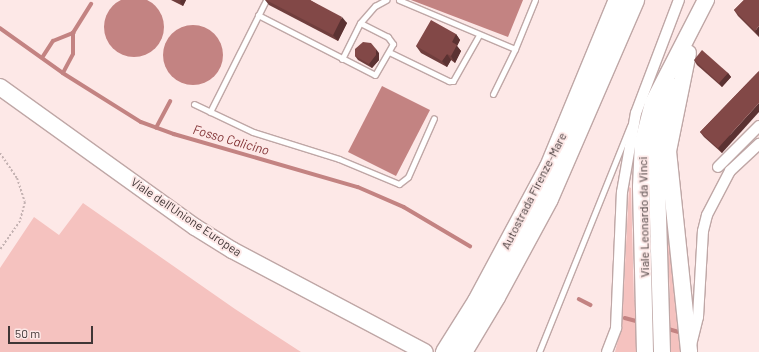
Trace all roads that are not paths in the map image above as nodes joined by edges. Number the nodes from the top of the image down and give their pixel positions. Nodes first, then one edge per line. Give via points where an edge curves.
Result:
1 (266, 0) edge
2 (386, 0) edge
3 (399, 0) edge
4 (534, 0) edge
5 (618, 0) edge
6 (635, 0) edge
7 (679, 0) edge
8 (706, 0) edge
9 (714, 0) edge
10 (258, 15) junction
11 (360, 23) junction
12 (479, 35) junction
13 (514, 49) junction
14 (389, 52) junction
15 (688, 53) junction
16 (342, 59) junction
17 (0, 87) edge
18 (493, 94) dead end
19 (652, 103) junction
20 (194, 104) dead end
21 (210, 112) junction
22 (636, 113) junction
23 (434, 118) dead end
24 (759, 126) edge
25 (632, 144) junction
26 (759, 144) edge
27 (718, 168) dead end
28 (452, 350) edge
29 (689, 351) edge
30 (425, 352) edge
31 (539, 352) edge
32 (607, 352) edge
33 (645, 352) edge
34 (662, 352) edge

1 - 10 lane
2 - 11 lane via 375,6
3 - 12 lane
4 - 13 lane
5 - 28 highway, Autostrada Firenze-Mare via 549,167
6 - 28 highway, Autostrada Firenze-Mare via 548,199 496,297
7 - 22 street, Viale Leonardo da Vinci
8 - 19 main road, Viale Leonardo da Vinci
9 - 15 main road, Viale Leonardo da Vinci
10 - 16 lane
10 - 21 lane
11 - 14 lane via 392,40
11 - 16 lane
12 - 13 lane
12 - 14 lane via 453,81 449,82
13 - 18 lane
14 - 16 lane via 375,75
15 - 29 main road via 668,151
15 - 34 main road, Viale Leonardo da Vinci via 666,97 659,121 656,147
17 - 30 main road, Viale dell'Unione Europea via 232,250
19 - 25 main road
19 - 33 main road, Viale Leonardo da Vinci via 643,142 641,169 646,299
20 - 21 lane
21 - 23 lane via 253,132 339,159 399,184 408,177
22 - 25 street, Viale Leonardo da Vinci
22 - 31 lane
24 - 27 street
25 - 32 street, Viale Leonardo da Vinci via 622,192 616,328
26 - 29 street via 730,171 707,216 703,231 698,316

